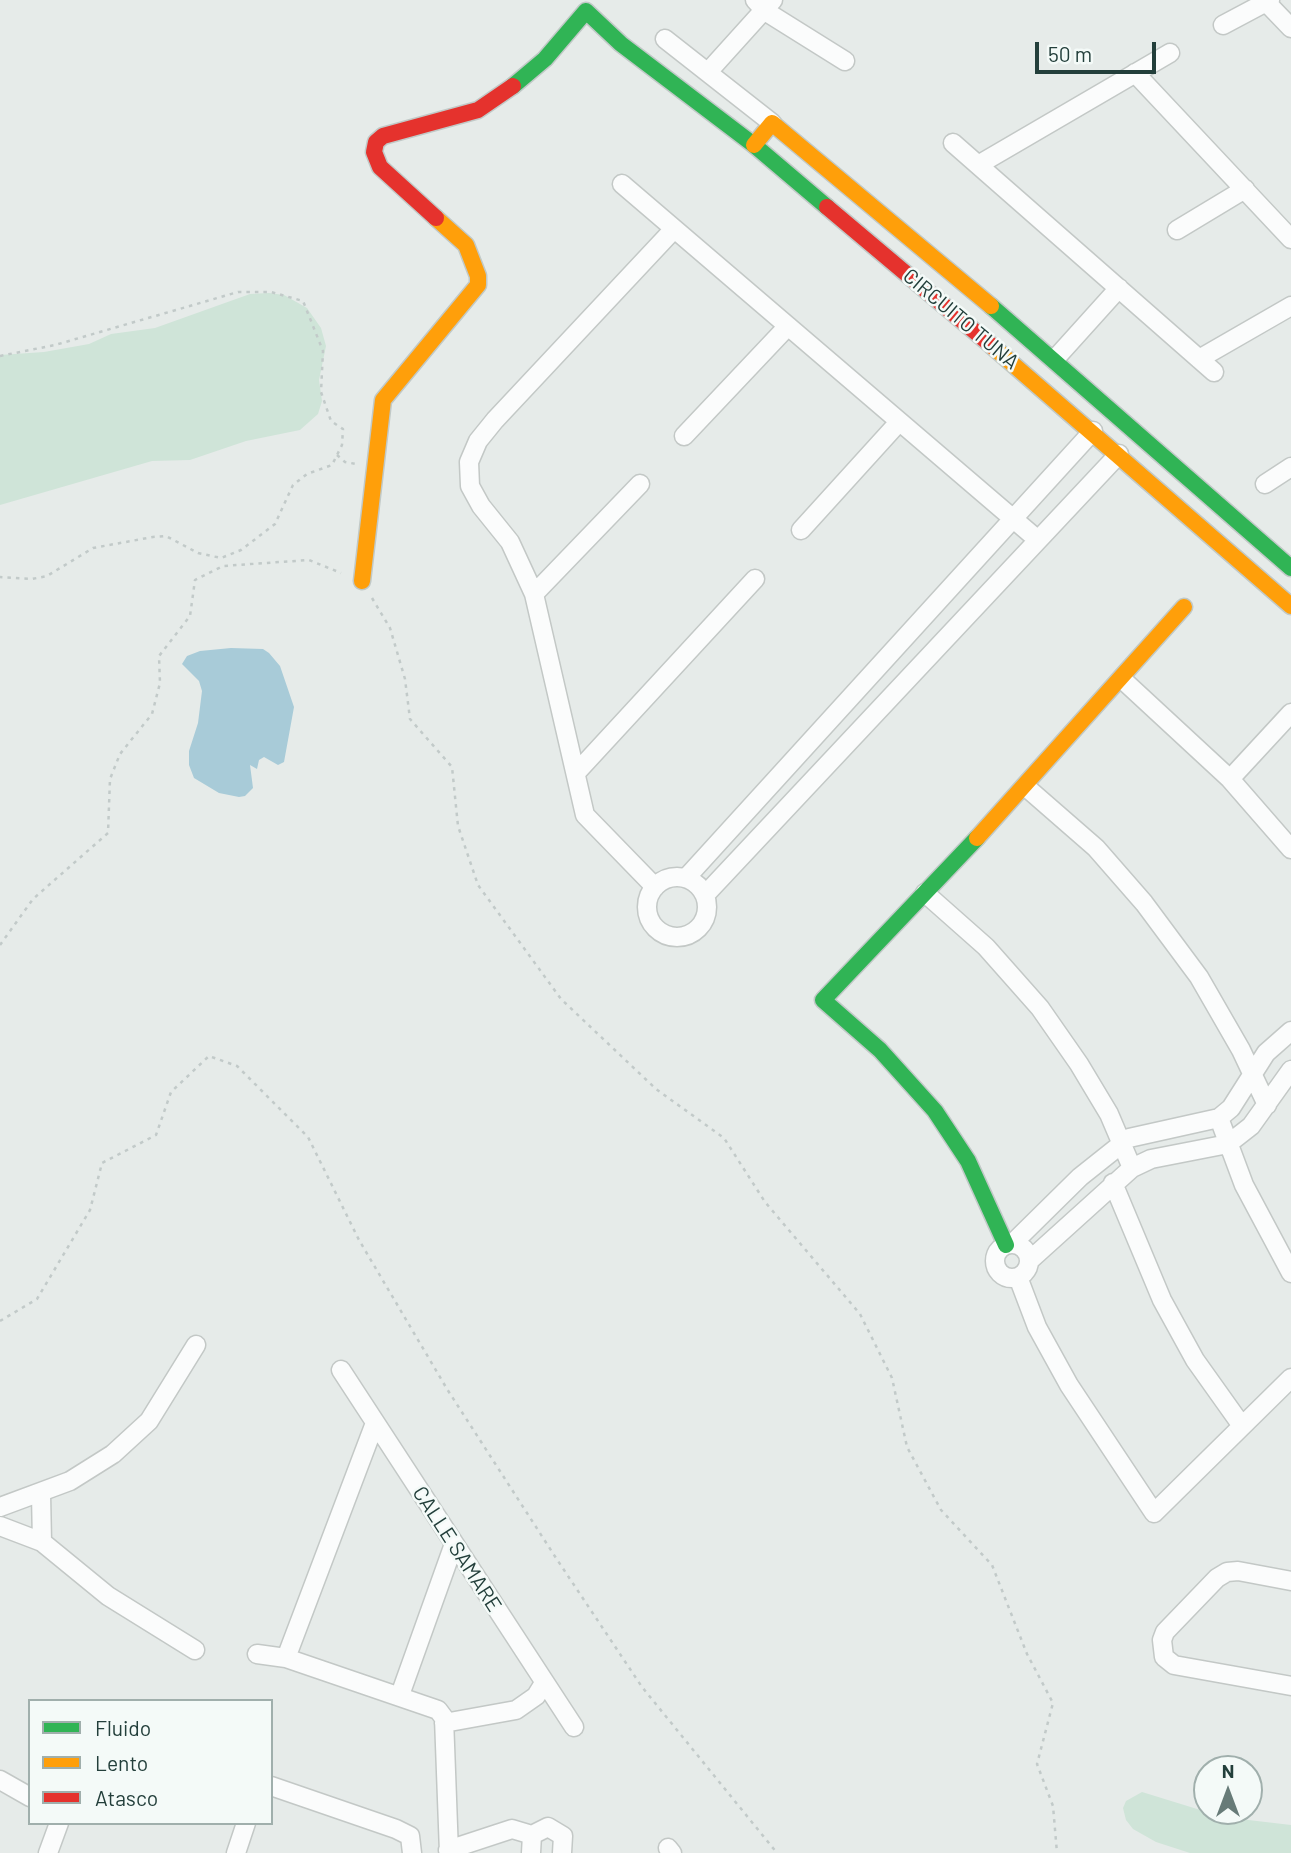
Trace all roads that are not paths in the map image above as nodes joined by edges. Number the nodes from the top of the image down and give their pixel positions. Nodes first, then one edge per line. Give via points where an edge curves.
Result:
1 (1268, 1) edge
2 (764, 4) edge
3 (1223, 25) dead end
4 (1291, 28) edge
5 (665, 39) dead end
6 (1170, 53) dead end
7 (845, 61) dead end
8 (708, 72) junction
9 (1135, 73) junction
10 (772, 123) junction
11 (953, 143) dead end
12 (754, 145) junction
13 (978, 165) junction
14 (622, 184) dead end
15 (1245, 190) junction
16 (674, 229) junction
17 (1177, 230) dead end
18 (1291, 239) edge
19 (1119, 288) junction
20 (1291, 306) edge
21 (788, 326) junction
22 (1055, 359) junction
23 (1199, 359) junction
24 (1214, 372) dead end
25 (899, 422) junction
26 (1093, 431) junction
27 (684, 436) dead end
28 (1118, 454) junction
29 (1291, 467) edge
30 (1054, 475) junction
31 (640, 484) dead end
32 (1265, 484) dead end
33 (1078, 497) junction
34 (1014, 519) junction
35 (801, 530) dead end
36 (1038, 540) junction
37 (1291, 568) edge
38 (755, 579) dead end
39 (362, 581) road end
40 (534, 594) junction
41 (1291, 606) edge
42 (1184, 607) dead end
43 (871, 675) junction
44 (1123, 680) junction
45 (892, 696) junction
46 (1291, 713) edge
47 (576, 773) junction
48 (1230, 779) junction
49 (1026, 787) junction
50 (1291, 849) edge
51 (686, 878) junction
52 (655, 887) junction
53 (925, 893) junction
54 (705, 895) junction
55 (1291, 1031) edge
56 (1291, 1070) edge
57 (1252, 1073) junction
58 (1267, 1105) junction
59 (1219, 1118) junction
60 (1123, 1143) junction
61 (1228, 1144) junction
62 (1132, 1168) junction
63 (1114, 1183) junction
64 (1009, 1245) junction
65 (1029, 1261) junction
66 (1291, 1273) edge
67 (1018, 1277) junction
68 (196, 1345) dead end
69 (341, 1370) dead end
70 (1291, 1378) edge
71 (375, 1423) junction
72 (1242, 1426) junction
73 (41, 1494) junction
74 (0, 1507) edge
75 (0, 1526) edge
76 (41, 1542) junction
77 (454, 1544) junction
78 (1291, 1581) edge
79 (195, 1650) dead end
80 (257, 1654) dead end
81 (286, 1658) junction
82 (544, 1683) junction
83 (1291, 1686) edge
84 (400, 1696) junction
85 (444, 1723) junction
86 (574, 1727) dead end
87 (0, 1780) edge
88 (273, 1787) edge
89 (28, 1796) edge
90 (58, 1825) edge
91 (245, 1825) edge
92 (532, 1844) edge
93 (449, 1851) edge
94 (48, 1853) edge
95 (236, 1853) edge
96 (412, 1853) edge
97 (562, 1853) edge

1 - 3 street
1 - 4 street
2 - 7 street
2 - 8 street
5 - 8 street, CIRCUITO TUNA
6 - 9 street
8 - 10 street, CIRCUITO TUNA
9 - 13 street
9 - 15 street
10 - 12 street
10 - 22 street, CIRCUITO TUNA
11 - 13 street
12 - 26 street, CIRCUITO TUNA
12 - 39 street, CIRCUITO TUNA via 621,44 586,11 545,60 494,102 376,142 374,152 380,167 466,245 478,285 383,400
13 - 19 street
14 - 16 street
15 - 17 street
15 - 18 street
16 - 21 street
16 - 40 street via 495,420 469,462 470,486 510,542
19 - 22 street
19 - 23 street
20 - 23 street
21 - 25 street
21 - 27 street
22 - 37 street, CIRCUITO TUNA
23 - 24 street
25 - 34 street
25 - 35 street
26 - 28 street, CIRCUITO TUNA
26 - 30 street
28 - 33 street
28 - 41 street, CIRCUITO TUNA
29 - 32 street
30 - 33 street
30 - 34 street
31 - 40 street
33 - 36 street
34 - 36 street
34 - 43 street
36 - 45 street
38 - 47 street
40 - 47 street
42 - 44 street
43 - 45 street
43 - 51 street
44 - 48 street
44 - 49 street
45 - 54 street
46 - 48 street
47 - 52 street via 585,814
48 - 50 street
49 - 53 street
49 - 57 street via 1096,848 1144,903 1199,977
51 - 52 street via 669,878
51 - 54 street
52 - 54 street via 647,911 654,927 668,936 685,936 700,928 707,912
53 - 60 street via 986,947 1040,1008 1079,1063
53 - 64 street via 823,1000 880,1050 935,1111 968,1161
55 - 57 street
56 - 58 street
57 - 58 street
57 - 59 street via 1231,1108
58 - 61 street via 1251,1126
59 - 60 street via 1156,1130
59 - 61 street
60 - 62 street
60 - 64 street
61 - 62 street via 1152,1159
61 - 66 street via 1244,1185
62 - 63 street
63 - 65 street
63 - 72 street via 1161,1300 1195,1360
64 - 65 street via 1023,1248
64 - 67 street via 997,1253 995,1265 1001,1275
65 - 67 street
67 - 72 street via 1037,1328 1069,1385 1154,1513
68 - 73 street via 149,1421 113,1454
69 - 71 street, CALLE SAMARE
70 - 72 street
71 - 77 street, CALLE SAMARE
71 - 81 street
73 - 74 street
73 - 76 street
75 - 76 street
76 - 79 street via 108,1596
77 - 82 street, CALLE SAMARE
77 - 84 street
78 - 83 street via 1227,1572 1161,1640 1164,1657 1186,1668
80 - 81 street
81 - 84 street
82 - 85 street via 536,1696 516,1710
82 - 86 street, CALLE SAMARE
84 - 85 street via 438,1710
85 - 93 street
87 - 89 street
88 - 96 street via 396,1829 410,1836
90 - 94 street
91 - 95 street
92 - 93 street via 512,1829
92 - 97 street via 541,1828 554,1828 562,1836

